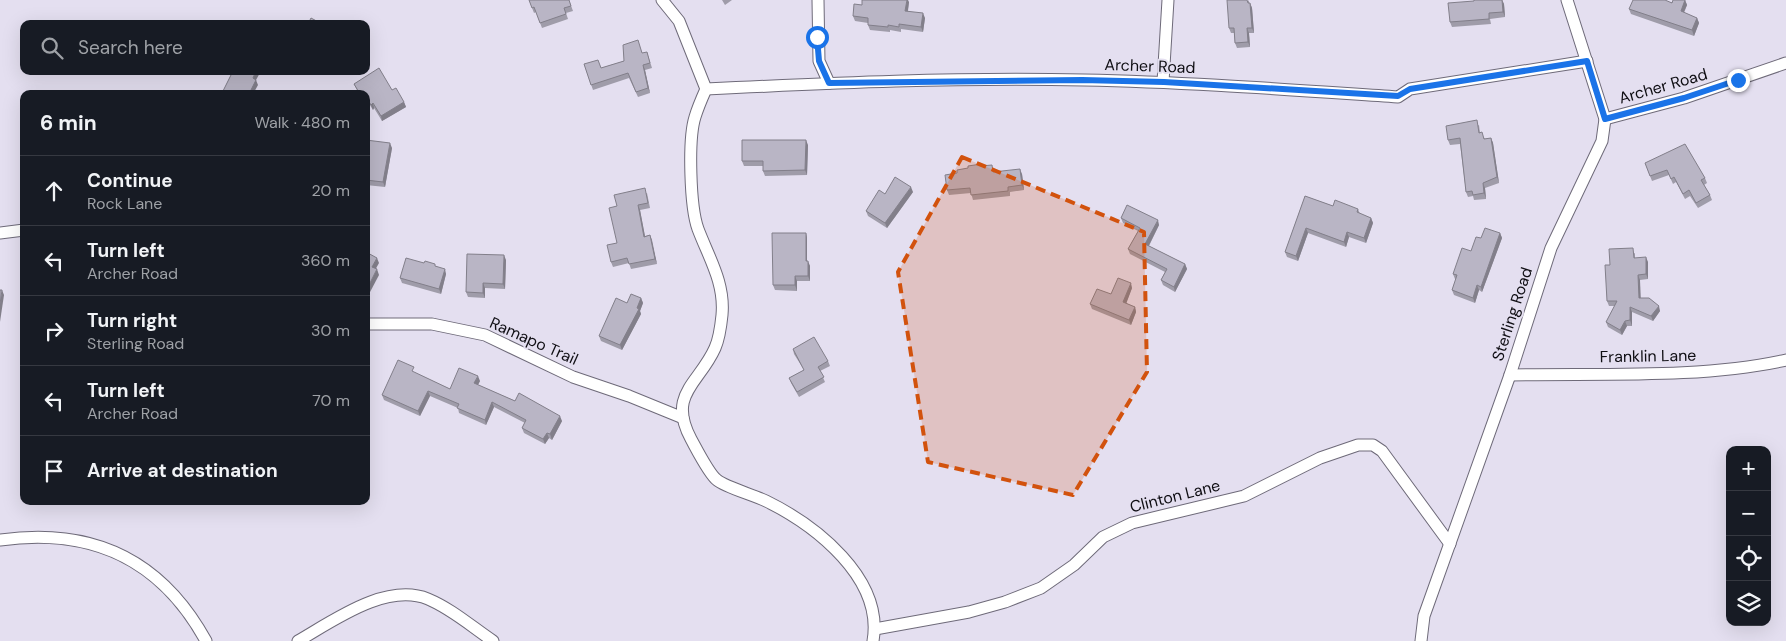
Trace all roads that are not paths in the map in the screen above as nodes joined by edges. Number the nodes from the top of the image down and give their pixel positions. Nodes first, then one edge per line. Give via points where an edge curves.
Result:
1 (662, 0) edge
2 (818, 0) edge
3 (1168, 0) edge
4 (1567, 0) edge
5 (1587, 61) junction
6 (1786, 63) edge
7 (1164, 82) junction
8 (829, 83) junction
9 (706, 89) junction
10 (1605, 119) junction
11 (20, 230) edge
12 (0, 233) edge
13 (370, 324) edge
14 (1786, 360) edge
15 (1510, 375) junction
16 (683, 418) junction
17 (0, 540) edge
18 (1450, 544) junction
19 (874, 635) edge
20 (206, 641) edge
21 (298, 641) edge
22 (493, 641) edge
23 (1421, 641) edge

1 - 9 street via 679,21
2 - 8 street via 819,61
3 - 7 street
4 - 5 street, Sterling Road
5 - 7 street, Archer Road via 1410,89 1398,96
5 - 10 street, Sterling Road
6 - 10 street, Archer Road via 1684,98
7 - 8 street, Archer Road
8 - 9 street, Archer Road
9 - 16 street via 694,118 693,210 721,288 722,314 716,347 685,392
10 - 15 street, Sterling Road via 1602,141 1551,248
11 - 12 street
13 - 16 street, Ramapo Trail via 432,324 485,336 573,377
14 - 15 street, Franklin Lane via 1755,367 1689,372
15 - 18 street, Sterling Road
16 - 19 street via 690,438 717,480 784,510 815,531 847,562 868,596
17 - 20 street via 40,538 98,545 117,552 141,565 177,597
18 - 19 street, Clinton Lane via 1382,451 1372,445 1358,445 1320,458 1244,496 1132,523 1103,537 1074,565 1041,588 1005,602
18 - 23 street, Sterling Road via 1424,616
21 - 22 street via 364,604 403,596 427,599

